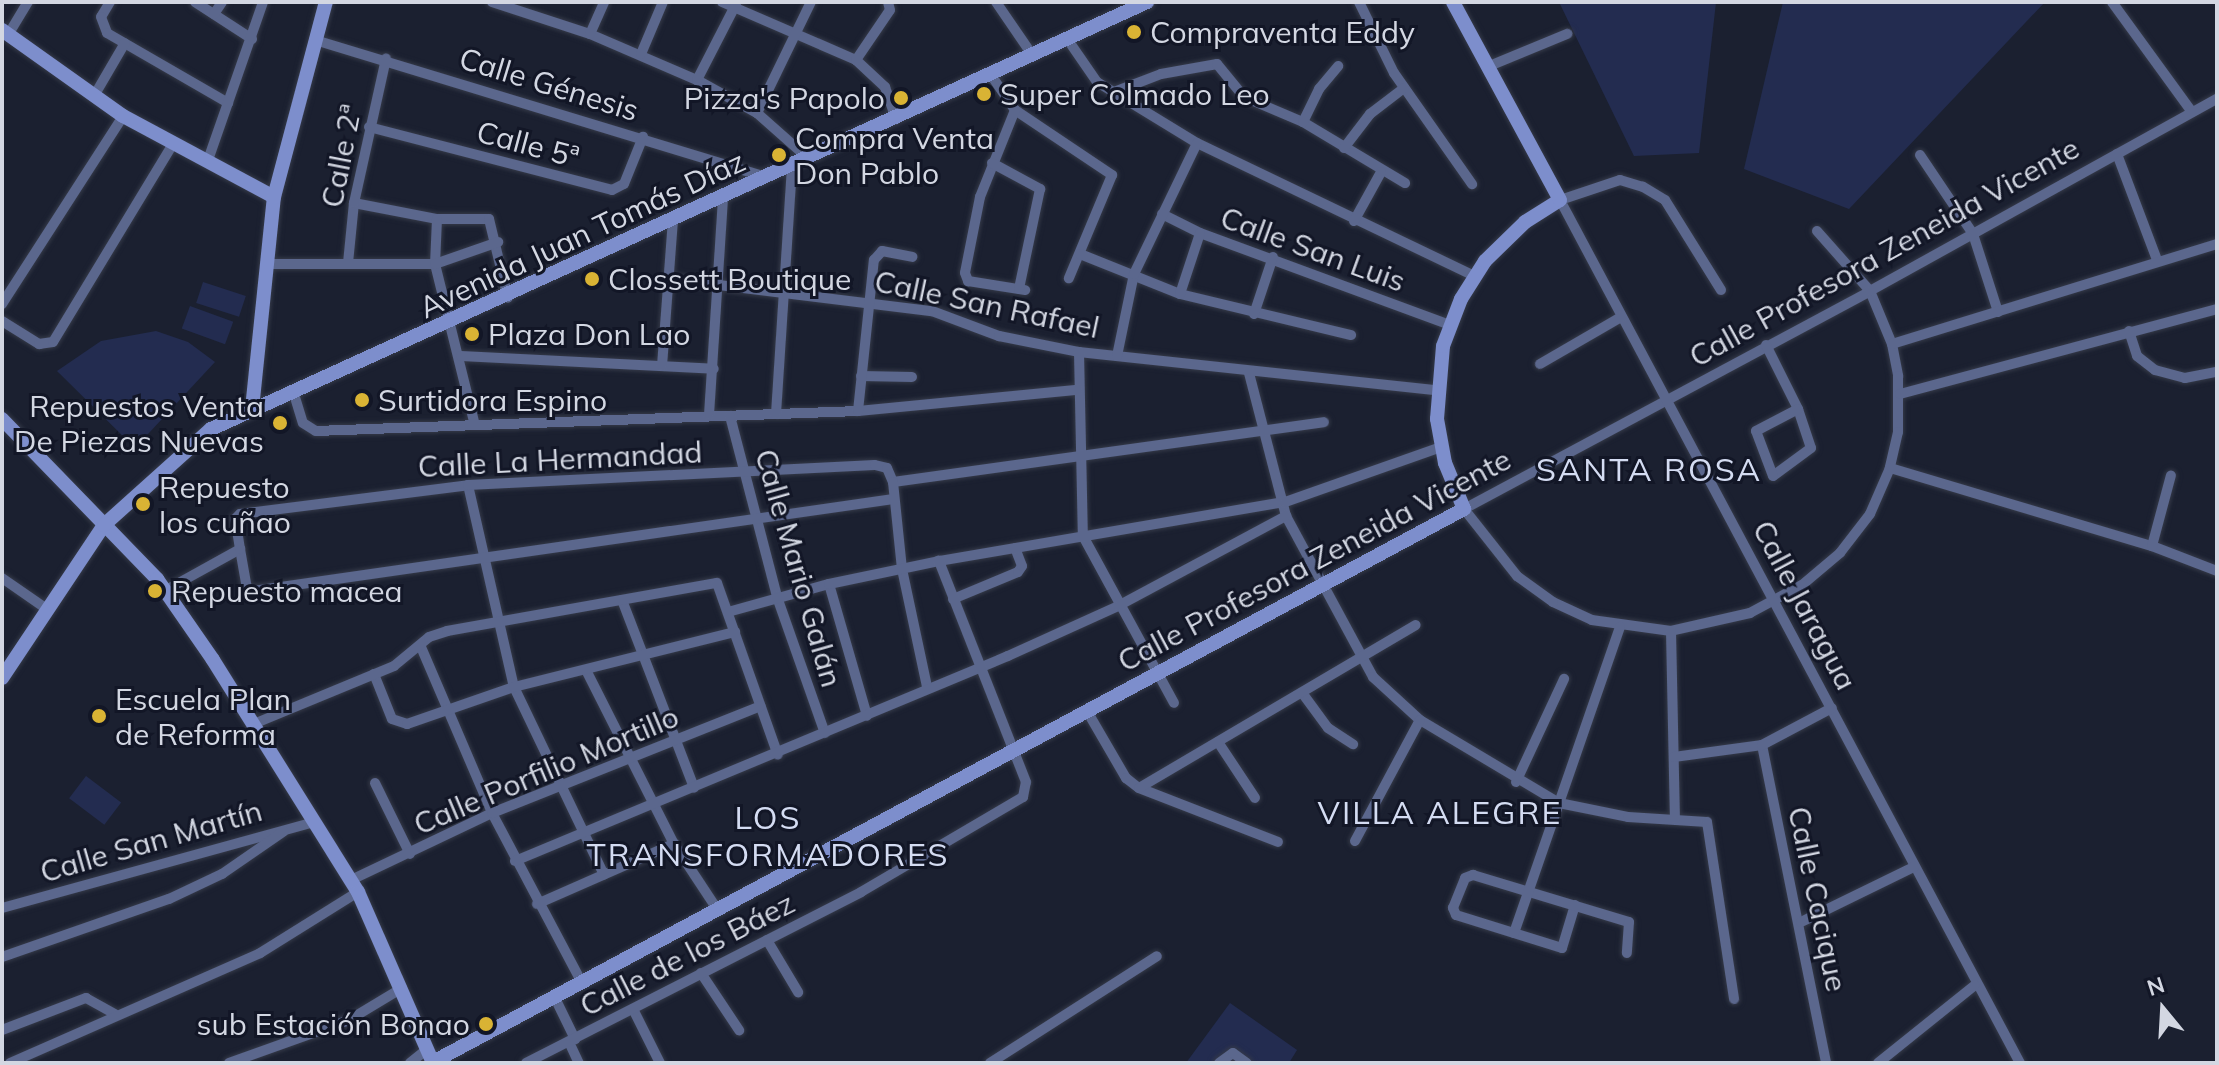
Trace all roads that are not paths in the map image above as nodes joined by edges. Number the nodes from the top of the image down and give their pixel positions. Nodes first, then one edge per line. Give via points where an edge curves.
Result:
1 (28, 2) edge
2 (110, 2) edge
3 (195, 2) edge
4 (222, 2) edge
5 (263, 2) edge
6 (326, 2) edge
7 (492, 2) edge
8 (531, 2) edge
9 (604, 2) edge
10 (663, 2) edge
11 (722, 2) edge
12 (811, 2) edge
13 (888, 2) edge
14 (996, 2) edge
15 (1147, 2) edge
16 (1359, 2) edge
17 (1453, 2) edge
18 (2112, 2) edge
19 (736, 4) edge
20 (214, 14) junction
21 (528, 14) junction
22 (5, 32) edge
23 (590, 34) junction
24 (1567, 34) dead end
25 (794, 35) junction
26 (252, 39) junction
27 (315, 40) junction
28 (1068, 40) junction
29 (125, 43) junction
30 (641, 54) junction
31 (1033, 56) junction
32 (386, 59) junction
33 (856, 60) junction
34 (1338, 66) dead end
35 (1487, 67) junction
36 (991, 75) junction
37 (697, 80) junction
38 (1404, 88) junction
39 (1114, 92) junction
40 (94, 96) junction
41 (2217, 99) edge
42 (228, 103) junction
43 (1015, 110) junction
44 (2192, 112) junction
45 (757, 113) junction
46 (123, 116) junction
47 (896, 119) junction
48 (1303, 122) junction
49 (369, 127) junction
50 (643, 137) junction
51 (174, 142) junction
52 (1197, 143) junction
53 (1344, 148) junction
54 (2117, 154) junction
55 (1920, 155) dead end
56 (809, 159) junction
57 (208, 160) junction
58 (992, 163) junction
59 (792, 167) junction
60 (1381, 172) junction
61 (767, 178) junction
62 (1405, 183) dead end
63 (1472, 184) dead end
64 (274, 197) junction
65 (723, 199) junction
66 (1560, 200) junction
67 (354, 203) junction
68 (1162, 214) junction
69 (437, 219) junction
70 (673, 220) junction
71 (1354, 221) junction
72 (1817, 231) dead end
73 (1200, 233) junction
74 (1973, 234) junction
75 (498, 242) junction
76 (2217, 244) edge
77 (1080, 254) junction
78 (912, 257) dead end
79 (1273, 257) junction
80 (2157, 260) junction
81 (348, 263) junction
82 (266, 264) junction
83 (435, 264) junction
84 (1134, 274) junction
85 (1474, 276) junction
86 (1069, 278) dead end
87 (670, 279) junction
88 (6, 285) edge
89 (719, 285) junction
90 (1721, 290) dead end
91 (1870, 291) junction
92 (787, 292) junction
93 (1180, 294) junction
94 (508, 298) junction
95 (868, 302) junction
96 (2, 304) edge
97 (2217, 309) edge
98 (1998, 312) junction
99 (1254, 314) junction
100 (1621, 317) junction
101 (2, 321) edge
102 (449, 325) junction
103 (1450, 325) junction
104 (2129, 331) junction
105 (1351, 335) dead end
106 (1892, 344) junction
107 (1766, 345) junction
108 (1079, 352) junction
109 (461, 356) junction
110 (1117, 356) junction
111 (1540, 364) dead end
112 (662, 366) junction
113 (714, 369) junction
114 (2217, 372) edge
115 (1249, 373) junction
116 (861, 376) junction
117 (912, 377) dead end
118 (1078, 390) junction
119 (1436, 390) junction
120 (294, 394) junction
121 (1900, 394) junction
122 (1665, 400) junction
123 (252, 409) junction
124 (1798, 409) junction
125 (858, 411) junction
126 (776, 414) junction
127 (709, 415) junction
128 (730, 416) junction
129 (2, 419) edge
130 (474, 422) junction
131 (1324, 422) dead end
132 (1265, 431) junction
133 (1441, 447) junction
134 (1081, 459) junction
135 (1890, 468) junction
136 (745, 473) junction
137 (2171, 475) dead end
138 (893, 482) junction
139 (468, 485) junction
140 (893, 499) junction
141 (1285, 502) junction
142 (1464, 509) junction
143 (757, 516) junction
144 (1286, 516) junction
145 (104, 525) junction
146 (1083, 536) junction
147 (2152, 546) junction
148 (1015, 548) junction
149 (240, 549) junction
150 (482, 555) junction
151 (939, 561) junction
152 (902, 569) junction
153 (2217, 571) edge
154 (2, 578) edge
155 (1321, 583) junction
156 (829, 584) junction
157 (166, 590) junction
158 (777, 597) junction
159 (953, 599) junction
160 (622, 600) junction
161 (1774, 601) junction
162 (1118, 606) junction
163 (48, 610) junction
164 (728, 612) junction
165 (499, 620) junction
166 (1416, 625) dead end
167 (1620, 627) junction
168 (1671, 631) junction
169 (735, 632) junction
170 (421, 647) junction
171 (643, 656) junction
172 (1359, 658) junction
173 (978, 666) junction
174 (586, 670) junction
175 (374, 674) junction
176 (1156, 675) junction
177 (2, 678) edge
178 (1564, 679) dead end
179 (514, 687) junction
180 (927, 687) junction
181 (1303, 694) junction
182 (1174, 703) dead end
183 (761, 706) junction
184 (1832, 708) junction
185 (450, 709) junction
186 (1087, 711) junction
187 (867, 716) junction
188 (1420, 720) junction
189 (256, 723) junction
190 (825, 733) junction
191 (672, 742) junction
192 (1218, 742) junction
193 (1353, 744) dead end
194 (1762, 745) junction
195 (1014, 749) junction
196 (778, 755) junction
197 (628, 757) junction
198 (1674, 757) junction
199 (1516, 782) junction
200 (375, 783) dead end
201 (559, 785) junction
202 (694, 788) junction
203 (1139, 788) junction
204 (1255, 798) dead end
205 (1559, 803) junction
206 (654, 805) junction
207 (492, 813) junction
208 (1675, 819) junction
209 (314, 822) junction
210 (293, 826) junction
211 (586, 833) junction
212 (1355, 841) dead end
213 (1278, 842) dead end
214 (674, 844) junction
215 (410, 854) junction
216 (515, 861) junction
217 (1914, 867) junction
218 (604, 875) junction
219 (354, 886) junction
220 (1529, 891) junction
221 (537, 904) junction
222 (1575, 905) junction
223 (2, 908) edge
224 (717, 909) junction
225 (1801, 922) junction
226 (1514, 933) junction
227 (767, 940) junction
228 (1627, 953) dead end
229 (1157, 956) dead end
230 (2, 957) edge
231 (701, 973) junction
232 (582, 983) junction
233 (1975, 985) junction
234 (402, 988) junction
235 (798, 992) dead end
236 (555, 998) junction
237 (1734, 999) dead end
238 (633, 1009) junction
239 (115, 1014) junction
240 (2, 1030) edge
241 (739, 1030) dead end
242 (572, 1041) junction
243 (431, 1058) edge
244 (10, 1063) edge
245 (229, 1063) edge
246 (410, 1063) edge
247 (526, 1063) edge
248 (579, 1063) edge
249 (660, 1063) edge
250 (990, 1063) edge
251 (1219, 1063) edge
252 (1247, 1063) edge
253 (1826, 1063) edge
254 (1878, 1063) edge
255 (2020, 1063) edge

1 - 22 street
2 - 29 street via 102,25
3 - 20 street
4 - 20 street
5 - 26 street
6 - 27 street
7 - 21 street
8 - 21 street
9 - 23 street
10 - 30 street
11 - 19 street
12 - 25 street
13 - 33 street via 890,10
14 - 31 street
15 - 28 street, Avenida Juan Tomás Díaz
16 - 38 street
17 - 35 street, Calle Jaragua
18 - 44 street
19 - 25 street
19 - 37 street
20 - 26 street
21 - 23 street
22 - 40 street
23 - 30 street
24 - 35 street
25 - 33 street
25 - 45 street
26 - 42 street
27 - 32 street, Calle Génesis
27 - 64 street
28 - 31 street, Avenida Juan Tomás Díaz
28 - 39 street via 1097,82
29 - 40 street
29 - 42 street
30 - 37 street
31 - 36 street, Avenida Juan Tomás Díaz
32 - 49 street, Calle 2ª
32 - 50 street, Calle Génesis
33 - 47 street via 885,87
34 - 48 street
35 - 66 street, Calle Jaragua
36 - 43 street
36 - 47 street, Avenida Juan Tomás Díaz
37 - 45 street
38 - 53 street via 1370,114
38 - 63 street
39 - 48 street via 1161,74 1217,64 1244,97
39 - 52 street
40 - 46 street
41 - 44 street, Calle Profesora Zeneida Vicente
42 - 57 street
43 - 58 street
43 - 77 street via 1112,175
44 - 54 street, Calle Profesora Zeneida Vicente
45 - 56 street
46 - 51 street
46 - 88 street
47 - 56 street, Avenida Juan Tomás Díaz
48 - 53 street
49 - 50 street, Calle 5ª via 612,190 624,184
49 - 67 street, Calle 2ª
50 - 61 street, Calle Génesis
51 - 57 street
51 - 101 street via 53,342 39,344
52 - 68 street
52 - 71 street
53 - 60 street
54 - 74 street, Calle Profesora Zeneida Vicente
54 - 80 street
55 - 74 street
56 - 59 street, Avenida Juan Tomás Díaz
57 - 64 street
58 - 58 street via 965,273 968,281 1022,290 1040,189
59 - 61 street, Avenida Juan Tomás Díaz
59 - 92 street
60 - 62 street
60 - 71 street
61 - 65 street, Avenida Juan Tomás Díaz
64 - 82 street
65 - 70 street, Avenida Juan Tomás Díaz
65 - 89 street
66 - 85 street via 1511,234
66 - 90 street via 1620,180 1643,187 1665,200
66 - 100 street, Calle Jaragua
67 - 69 street
67 - 81 street, Calle 2ª
68 - 73 street, Calle San Luis
68 - 84 street
69 - 75 street via 489,219
69 - 83 street
70 - 87 street
70 - 94 street, Avenida Juan Tomás Díaz
71 - 85 street
72 - 91 street
73 - 79 street, Calle San Luis
73 - 93 street
74 - 91 street, Calle Profesora Zeneida Vicente
74 - 98 street
75 - 83 street
75 - 94 street
76 - 80 street
77 - 84 street
77 - 86 street
78 - 95 street via 877,253
79 - 99 street
79 - 103 street, Calle San Luis
80 - 98 street
81 - 82 street
81 - 83 street
82 - 123 street
83 - 102 street
84 - 93 street
84 - 110 street
85 - 103 street
87 - 89 street, Calle San Rafael
87 - 112 street
88 - 96 street
89 - 92 street, Calle San Rafael
89 - 113 street
91 - 106 street
91 - 107 street, Calle Profesora Zeneida Vicente
92 - 95 street, Calle San Rafael
92 - 126 street
93 - 99 street
94 - 102 street, Avenida Juan Tomás Díaz
95 - 108 street, Calle San Rafael via 932,311 999,336
95 - 116 street
97 - 104 street
98 - 106 street
99 - 105 street
100 - 111 street
100 - 122 street, Calle Jaragua
102 - 109 street
102 - 120 street, Avenida Juan Tomás Díaz
103 - 119 street
104 - 114 street via 2137,356 2155,370 2185,378
104 - 121 street
106 - 121 street
107 - 122 street, Calle Profesora Zeneida Vicente
107 - 124 street
108 - 110 street, Calle San Rafael
108 - 118 street
109 - 112 street
109 - 130 street
110 - 115 street, Calle San Rafael
112 - 113 street
113 - 127 street
115 - 119 street, Calle San Rafael
115 - 132 street
116 - 117 street
116 - 125 street
118 - 125 street
118 - 134 street
119 - 133 street
120 - 123 street, Avenida Juan Tomás Díaz
120 - 130 street via 303,423 316,431
121 - 135 street
122 - 142 street, Calle Profesora Zeneida Vicente
122 - 161 street, Calle Jaragua
123 - 145 street, Avenida Juan Tomás Díaz via 211,429
124 - 124 street via 1811,448 1773,476 1756,431
125 - 126 street
126 - 128 street
127 - 128 street
127 - 130 street
128 - 136 street, Calle Mario Galán
129 - 145 street
131 - 132 street
132 - 134 street
132 - 141 street
133 - 141 street
133 - 142 street
134 - 138 street
134 - 146 street
135 - 147 street
135 - 161 street via 1870,514 1840,553
136 - 138 street, Calle La Hermandad via 887,468
136 - 139 street, Calle La Hermandad
136 - 143 street, Calle Mario Galán
137 - 147 street
138 - 140 street
139 - 149 street, Calle La Hermandad via 362,495 237,516
139 - 150 street
140 - 143 street
140 - 152 street
141 - 144 street
141 - 146 street
142 - 155 street, Calle Profesora Zeneida Vicente
142 - 167 street via 1497,556 1529,586 1565,609
143 - 150 street
143 - 158 street, Calle Mario Galán
144 - 155 street
144 - 162 street
145 - 157 street
145 - 163 street, Avenida Juan Tomás Díaz
146 - 148 street
146 - 162 street
147 - 153 street
148 - 151 street
148 - 159 street via 1022,566 1018,572
149 - 150 street via 247,587 253,591
149 - 157 street
150 - 165 street
151 - 152 street
151 - 159 street, Calle de los Báez
152 - 156 street
152 - 180 street
154 - 163 street
155 - 172 street
155 - 176 street, Calle Profesora Zeneida Vicente
156 - 158 street
156 - 187 street
157 - 189 street
158 - 164 street
158 - 190 street, Calle Mario Galán
159 - 173 street, Calle de los Báez
160 - 164 street via 717,583
160 - 165 street
160 - 171 street
161 - 168 street via 1724,623
161 - 184 street, Calle Jaragua
162 - 173 street
162 - 176 street
163 - 177 street, Avenida Juan Tomás Díaz
164 - 169 street
165 - 170 street via 447,631
165 - 179 street
166 - 172 street
167 - 168 street
167 - 205 street
168 - 198 street
169 - 171 street
169 - 183 street
170 - 175 street
170 - 185 street
171 - 174 street
171 - 191 street
172 - 181 street
172 - 188 street
173 - 180 street
173 - 195 street, Calle de los Báez
174 - 179 street
174 - 197 street
175 - 185 street via 392,719 399,724
175 - 189 street
176 - 182 street
176 - 186 street, Calle Profesora Zeneida Vicente
178 - 199 street
179 - 185 street
179 - 201 street
180 - 187 street
181 - 192 street
181 - 193 street via 1328,728
183 - 191 street, Calle Porfilio Mortillo
183 - 196 street
184 - 194 street
184 - 217 street, Calle Jaragua
185 - 207 street
186 - 195 street, Calle Profesora Zeneida Vicente
186 - 203 street via 1126,778
187 - 190 street
188 - 199 street
188 - 212 street
189 - 209 street
190 - 196 street
191 - 197 street, Calle Porfilio Mortillo
191 - 202 street
192 - 203 street
192 - 204 street
194 - 198 street
194 - 225 street, Calle Cacique
195 - 224 street, Calle Profesora Zeneida Vicente
195 - 227 street, Calle de los Báez via 1028,790 1023,797
196 - 202 street
197 - 201 street, Calle Porfilio Mortillo
197 - 206 street
198 - 208 street
199 - 205 street
200 - 215 street
201 - 207 street, Calle Porfilio Mortillo
201 - 211 street
202 - 206 street
203 - 213 street
205 - 208 street via 1597,813
205 - 220 street
206 - 211 street
206 - 214 street
207 - 215 street, Calle Porfilio Mortillo
207 - 216 street
208 - 237 street via 1708,824
209 - 210 street, Calle San Martín
209 - 219 street
210 - 223 street, Calle San Martín
210 - 230 street via 222,874 169,899
211 - 216 street
211 - 218 street
214 - 218 street
214 - 224 street
215 - 219 street, Calle Porfilio Mortillo
216 - 221 street
217 - 225 street
217 - 233 street, Calle Jaragua
218 - 221 street
219 - 234 street
219 - 239 street, Calle Porfilio Mortillo via 260,953
220 - 222 street
220 - 226 street
220 - 226 street via 1468,874 1453,912
221 - 232 street
222 - 226 street via 1562,948
222 - 228 street via 1632,924
224 - 232 street, Calle Profesora Zeneida Vicente
225 - 253 street, Calle Cacique
227 - 231 street, Calle de los Báez
227 - 235 street
229 - 250 street
231 - 238 street, Calle de los Báez
231 - 241 street
232 - 236 street, Calle Profesora Zeneida Vicente
233 - 254 street
233 - 255 street, Calle Jaragua
234 - 243 street
234 - 245 street via 349,1020
236 - 242 street
236 - 243 street, Calle Profesora Zeneida Vicente
238 - 242 street, Calle de los Báez
238 - 249 street
239 - 240 street via 86,998
239 - 244 street, Calle Porfilio Mortillo via 97,1029
242 - 247 street, Calle de los Báez
242 - 248 street
243 - 246 street
251 - 252 street via 1233,1053

